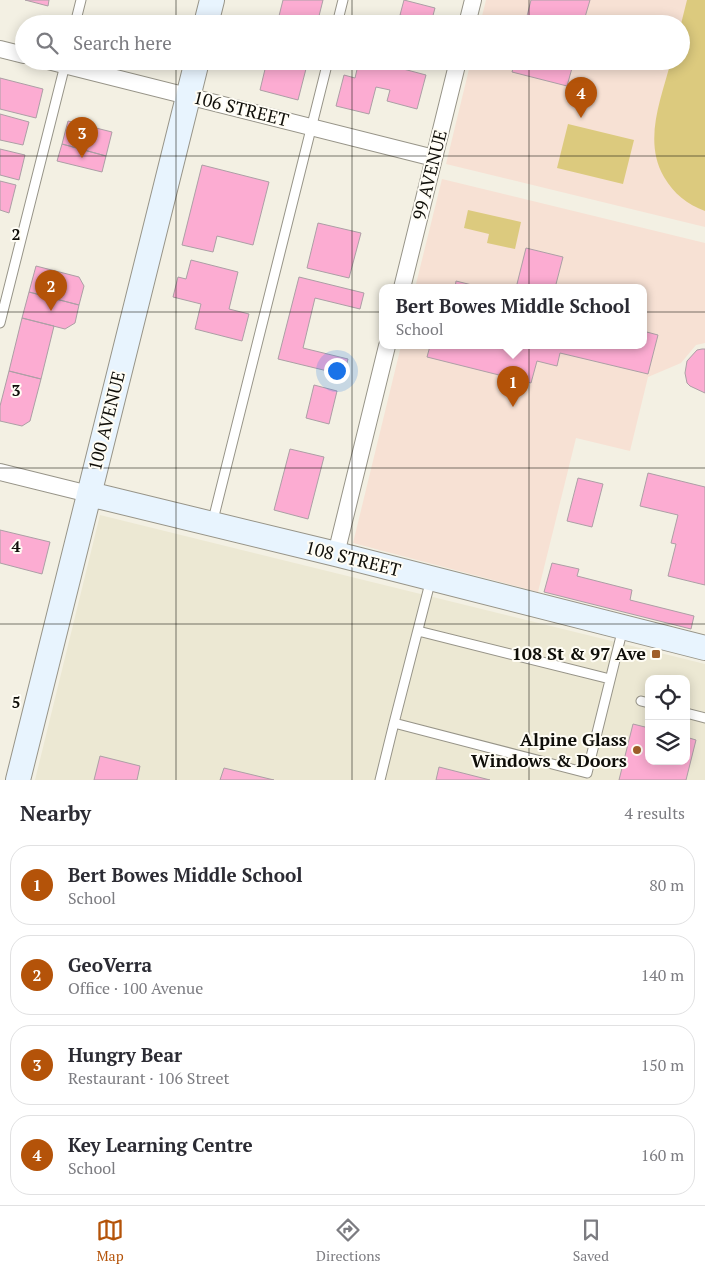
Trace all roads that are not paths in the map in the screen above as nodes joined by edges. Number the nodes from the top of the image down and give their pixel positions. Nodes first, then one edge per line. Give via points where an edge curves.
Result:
1 (81, 0) edge
2 (212, 0) edge
3 (343, 0) edge
4 (473, 0) edge
5 (77, 15) edge
6 (208, 15) edge
7 (339, 15) edge
8 (469, 15) edge
9 (0, 49) edge
10 (15, 53) edge
11 (64, 70) edge
12 (89, 70) edge
13 (195, 70) edge
14 (326, 70) edge
15 (456, 70) edge
16 (188, 96) junction
17 (311, 127) junction
18 (434, 158) junction
19 (403, 284) edge
20 (0, 323) edge
21 (386, 349) edge
22 (0, 472) edge
23 (89, 494) junction
24 (212, 524) junction
25 (336, 554) junction
26 (431, 579) junction
27 (623, 628) junction
28 (418, 631) junction
29 (705, 648) edge
30 (610, 679) junction
31 (690, 714) edge
32 (705, 718) edge
33 (394, 723) junction
34 (18, 780) edge
35 (380, 780) edge

1 - 5 lane
2 - 6 main road
3 - 7 lane
4 - 8 street
9 - 10 street
11 - 20 lane
12 - 16 street, 106 STREET
13 - 16 main road, 100 AVENUE
14 - 17 lane
15 - 18 street, 99 AVENUE
16 - 17 street, 106 STREET
16 - 23 main road, 100 AVENUE
17 - 18 street, 106 STREET
17 - 24 lane
18 - 19 street, 99 AVENUE
21 - 25 street
22 - 23 street, 108 STREET
23 - 24 main road, 108 STREET
23 - 34 main road, 100 AVENUE
24 - 25 main road, 108 STREET
25 - 26 main road, 108 STREET
26 - 27 main road, 108 STREET
26 - 28 lane
27 - 29 main road, 108 STREET
27 - 30 lane
28 - 30 lane
28 - 33 lane
30 - 33 lane via 587,773
31 - 32 lane
33 - 35 lane

